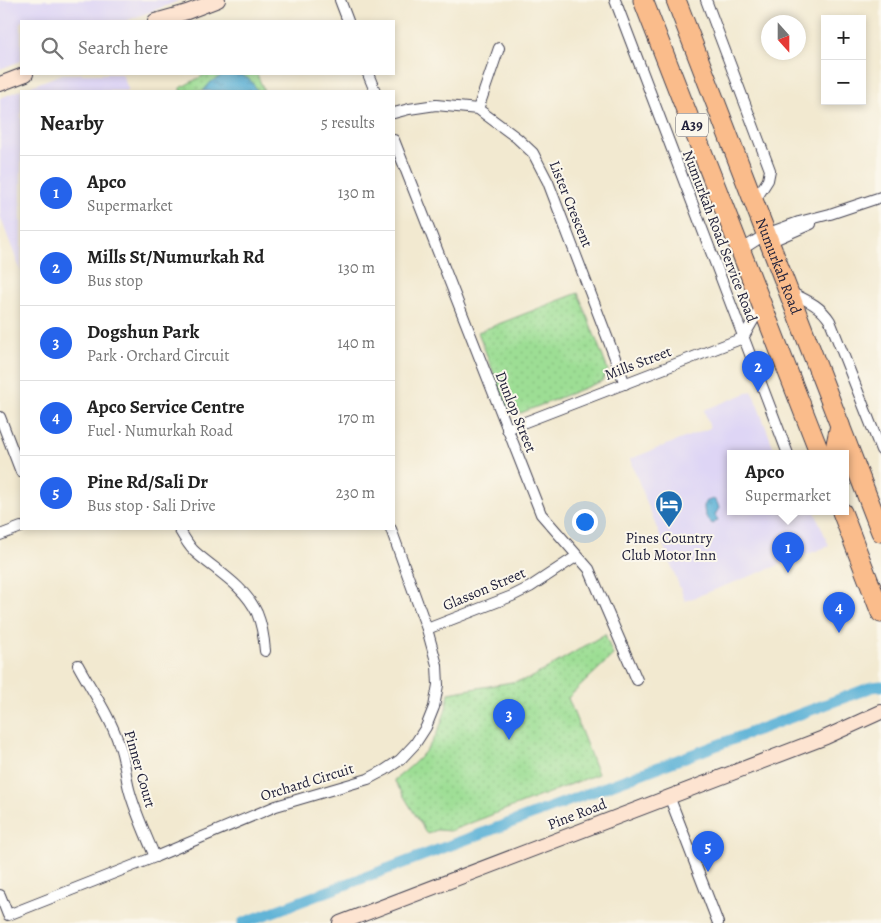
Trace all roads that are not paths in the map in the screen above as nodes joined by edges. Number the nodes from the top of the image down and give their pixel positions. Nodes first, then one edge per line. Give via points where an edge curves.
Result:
1 (218, 0) edge
2 (340, 0) edge
3 (615, 0) edge
4 (643, 0) edge
5 (676, 0) edge
6 (706, 0) edge
7 (187, 12) junction
8 (159, 20) edge
9 (170, 20) edge
10 (348, 20) edge
11 (499, 48) dead end
12 (23, 75) edge
13 (368, 75) edge
14 (0, 84) edge
15 (375, 90) edge
16 (478, 109) junction
17 (395, 113) edge
18 (395, 143) edge
19 (881, 197) edge
20 (754, 202) junction
21 (768, 238) junction
22 (741, 250) junction
23 (789, 291) junction
24 (763, 304) junction
25 (744, 338) junction
26 (624, 384) junction
27 (0, 417) edge
28 (840, 424) junction
29 (507, 429) junction
30 (786, 450) edge
31 (818, 450) edge
32 (835, 450) edge
33 (881, 450) edge
34 (20, 469) edge
35 (843, 515) edge
36 (20, 527) edge
37 (180, 530) edge
38 (391, 530) edge
39 (881, 532) edge
40 (0, 536) edge
41 (577, 556) junction
42 (881, 612) edge
43 (427, 629) junction
44 (265, 651) dead end
45 (78, 665) dead end
46 (637, 680) dead end
47 (881, 712) edge
48 (881, 721) edge
49 (826, 737) junction
50 (670, 796) junction
51 (155, 857) junction
52 (0, 895) edge
53 (4, 916) edge
54 (340, 923) edge
55 (718, 923) edge

1 - 7 street
2 - 10 street
3 - 25 street, Numurkah Road Service Road
4 - 22 highway, Numurkah Road / A39
5 - 20 highway, Numurkah Road / A39
6 - 20 street via 770,170 768,180
7 - 8 street
7 - 9 street
11 - 16 street
12 - 14 street
13 - 15 street
16 - 17 street via 436,105
16 - 26 street, Lister Crescent via 533,153 548,182
18 - 29 street, Dunlop Street
19 - 21 street via 799,222
20 - 21 highway, Numurkah Road / A39
21 - 22 street
21 - 23 highway, Numurkah Road / A39
22 - 24 highway, Numurkah Road / A39
23 - 28 highway, Numurkah Road / A39
23 - 33 street via 817,306 830,321
24 - 25 street
24 - 31 highway, Numurkah Road / A39
25 - 26 street, Mills Street
25 - 30 street, Numurkah Road Service Road
26 - 29 street, Mills Street
27 - 34 street
28 - 32 highway
28 - 39 highway, Numurkah Road / A39
29 - 41 street, Dunlop Street via 541,514
35 - 42 highway
36 - 40 street
37 - 44 street via 193,550 230,579 249,599 263,632
38 - 43 street, Orchard Circuit
41 - 43 street, Glasson Street via 512,596
41 - 46 street, Dunlop Street via 589,569
43 - 51 street, Orchard Circuit via 438,665 434,707 426,727 400,760 368,779 276,806
45 - 51 street, Pinner Court via 119,742 128,787
47 - 49 street, Pine Road
48 - 49 street, Pine Road
49 - 50 street, Pine Road
50 - 54 street, Pine Road
50 - 55 street
51 - 53 street, Orchard Circuit
52 - 53 street, Orchard Circuit

